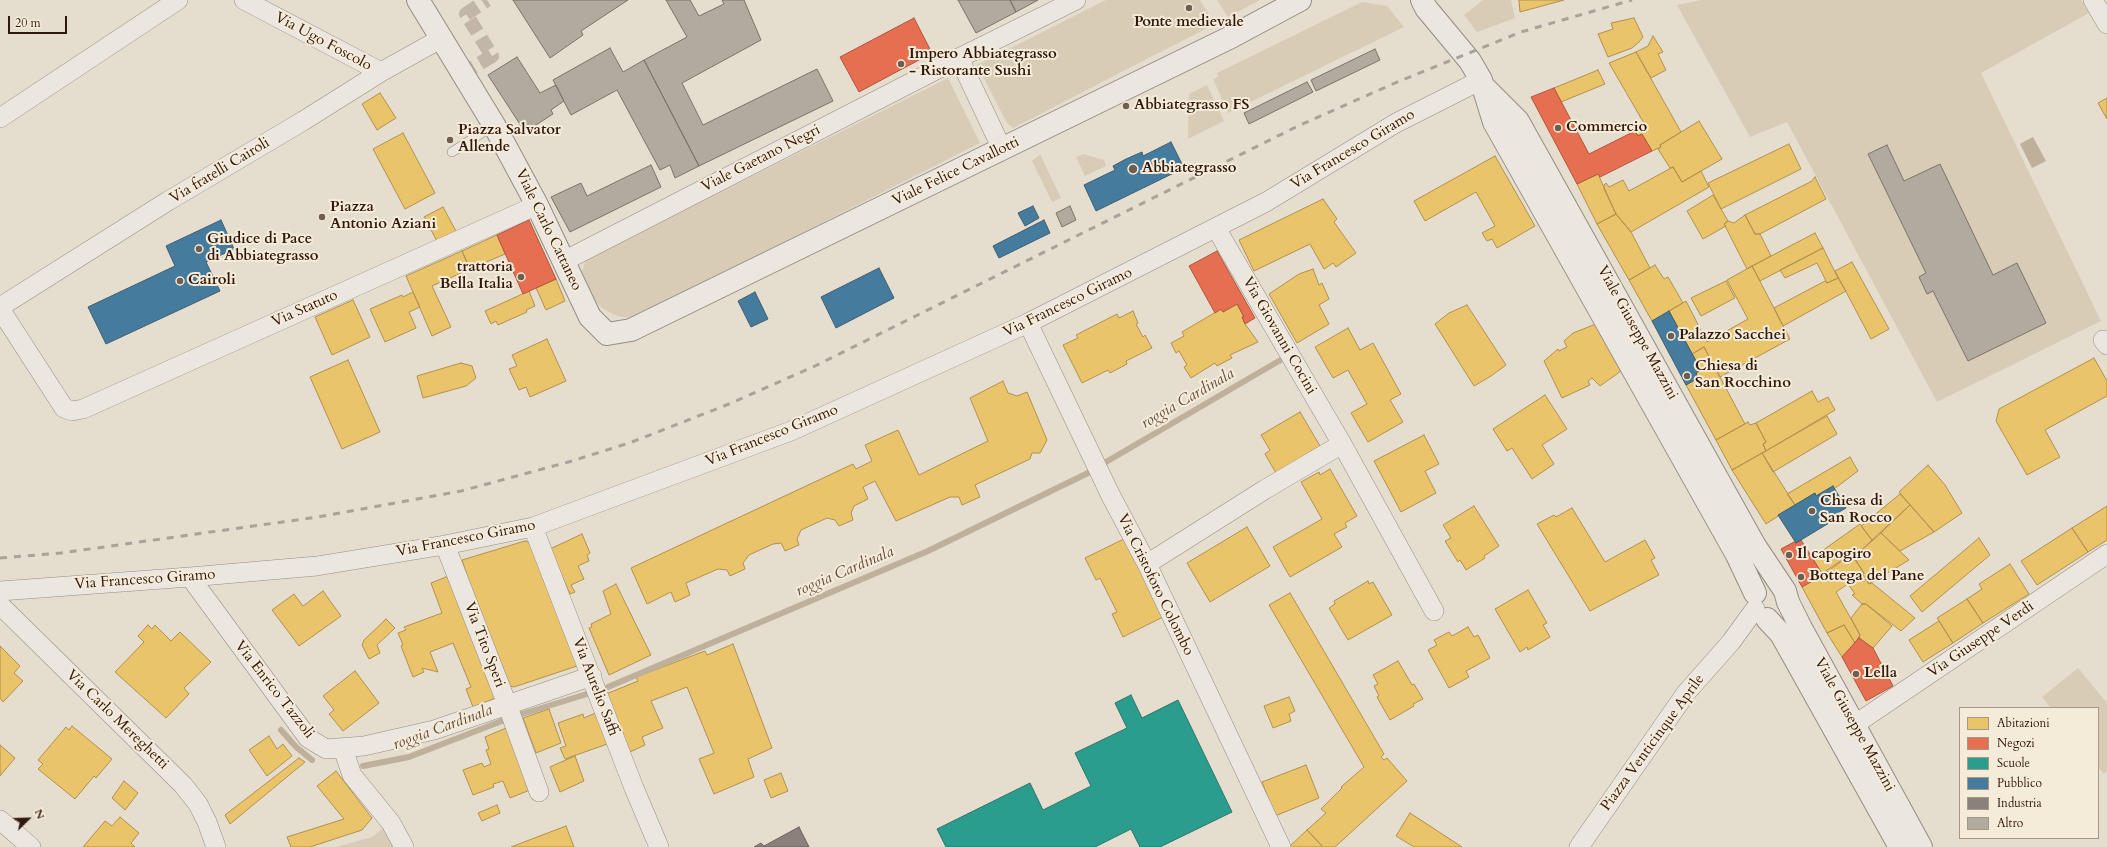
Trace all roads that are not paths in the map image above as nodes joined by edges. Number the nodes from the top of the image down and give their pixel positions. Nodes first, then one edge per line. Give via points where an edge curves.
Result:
1 (178, 0) edge
2 (244, 0) edge
3 (418, 0) edge
4 (1076, 0) edge
5 (1300, 0) edge
6 (2093, 0) edge
7 (1421, 3) edge
8 (2107, 24) edge
9 (442, 38) junction
10 (959, 58) junction
11 (380, 72) junction
12 (1482, 83) junction
13 (0, 118) edge
14 (494, 125) junction
15 (1002, 149) junction
16 (452, 152) dead end
17 (537, 205) junction
18 (1216, 228) junction
19 (564, 261) junction
20 (0, 308) edge
21 (1028, 323) junction
22 (608, 334) joint
23 (1342, 444) junction
24 (533, 527) junction
25 (444, 545) junction
26 (2107, 554) edge
27 (1147, 564) junction
28 (190, 577) junction
29 (0, 590) edge
30 (1784, 595) junction
31 (0, 605) edge
32 (1760, 609) junction
33 (1434, 611) dead end
34 (592, 676) junction
35 (507, 704) junction
36 (1854, 725) junction
37 (343, 749) junction
38 (539, 792) dead end
39 (0, 820) edge
40 (214, 846) edge
41 (30, 847) edge
42 (404, 847) edge
43 (659, 847) edge
44 (1281, 847) edge
45 (1579, 847) edge
46 (1900, 847) edge
47 (1921, 847) edge

1 - 13 street
2 - 11 street, Via Ugo Foscolo
3 - 9 street, Viale Carlo Cattaneo
4 - 10 street, Viale Gaetano Negri
5 - 15 street, Viale Felice Cavallotti via 1231,37
6 - 8 street
7 - 12 street, Viale Giuseppe Mazzini via 1470,61
9 - 11 street, Via fratelli Cairoli
9 - 14 street, Viale Carlo Cattaneo
10 - 15 street
10 - 19 street, Viale Gaetano Negri
11 - 20 street, Via fratelli Cairoli via 168,201
12 - 18 street, Via Francesco Giramo via 1396,123 1266,202
12 - 30 street, Viale Giuseppe Mazzini via 1518,121
12 - 32 street, Viale Giuseppe Mazzini via 1494,122 1737,555
14 - 16 lane
14 - 17 street, Viale Carlo Cattaneo
15 - 22 street, Viale Felice Cavallotti via 631,330
17 - 19 street, Viale Carlo Cattaneo
17 - 20 street, Via Statuto via 83,409 72,411 64,408
18 - 21 street, Via Francesco Giramo
18 - 23 street, Via Giovanni Cocini
19 - 22 street, Viale Carlo Cattaneo via 590,317
21 - 24 street, Via Francesco Giramo via 790,431
21 - 27 street, Via Cristoforo Colombo via 1111,496
23 - 27 street
23 - 33 street, Via Giovanni Cocini
24 - 25 street, Via Francesco Giramo
24 - 34 street, Via Aurelio Saffi
25 - 28 street, Via Francesco Giramo via 317,566
25 - 35 street, Via Tito Speri
26 - 36 street, Via Giuseppe Verdi
27 - 44 street, Via Cristoforo Colombo
28 - 29 street, Via Francesco Giramo
28 - 37 street, Via Enrico Tazzoli via 308,738 326,749
30 - 32 street via 1783,614 1778,617
30 - 32 street via 1769,584 1763,586
30 - 36 street, Viale Giuseppe Mazzini
31 - 40 street, Via Carlo Mereghetti via 183,785 208,822
32 - 45 street, Piazza Venticinque Aprile via 1686,693
32 - 46 street, Viale Giuseppe Mazzini via 1781,634
34 - 35 street, Via Enrico Tazzoli
34 - 43 street, Via Aurelio Saffi
35 - 37 street, Via Enrico Tazzoli via 434,730
35 - 38 street, Via Tito Speri
36 - 47 street, Viale Giuseppe Mazzini
37 - 42 street via 352,775 390,823
39 - 41 street

